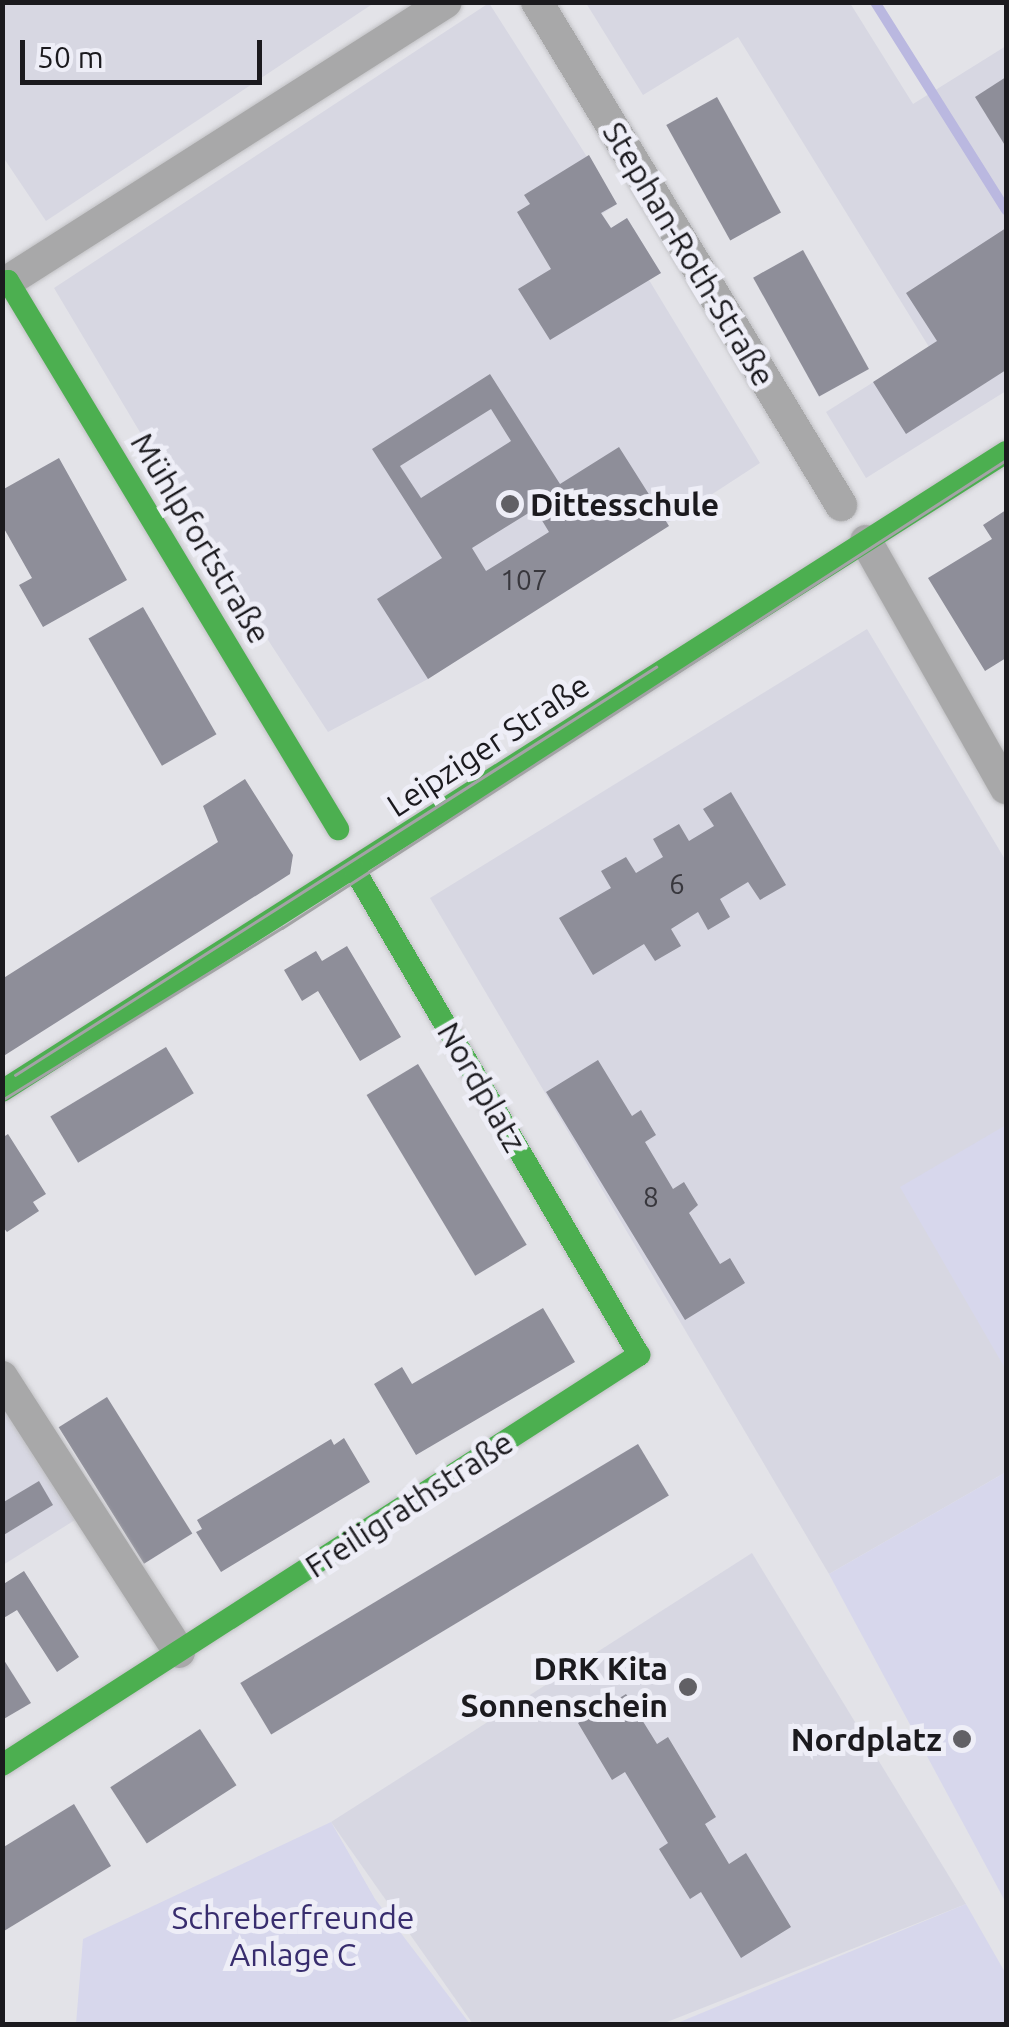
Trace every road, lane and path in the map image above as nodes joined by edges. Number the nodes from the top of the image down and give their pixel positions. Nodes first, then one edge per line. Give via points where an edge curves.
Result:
1 (446, 2) edge
2 (537, 2) edge
3 (5, 283) edge
4 (1006, 452) edge
5 (841, 504) dead end
6 (866, 540) junction
7 (1006, 788) edge
8 (338, 828) dead end
9 (354, 869) junction
10 (2, 1091) edge
11 (640, 1356) joint
12 (2, 1377) edge
13 (179, 1652) junction
14 (2, 1765) edge

1 - 3 street
2 - 5 street, Stephan-Roth-Straße
3 - 8 street, Mühlpfortstraße
4 - 6 street, Leipziger Straße
6 - 7 street
6 - 9 street, Leipziger Straße
9 - 10 street, Leipziger Straße
9 - 11 street, Nordplatz
11 - 13 street, Freiligrathstraße
12 - 13 street
13 - 14 street, Freiligrathstraße

